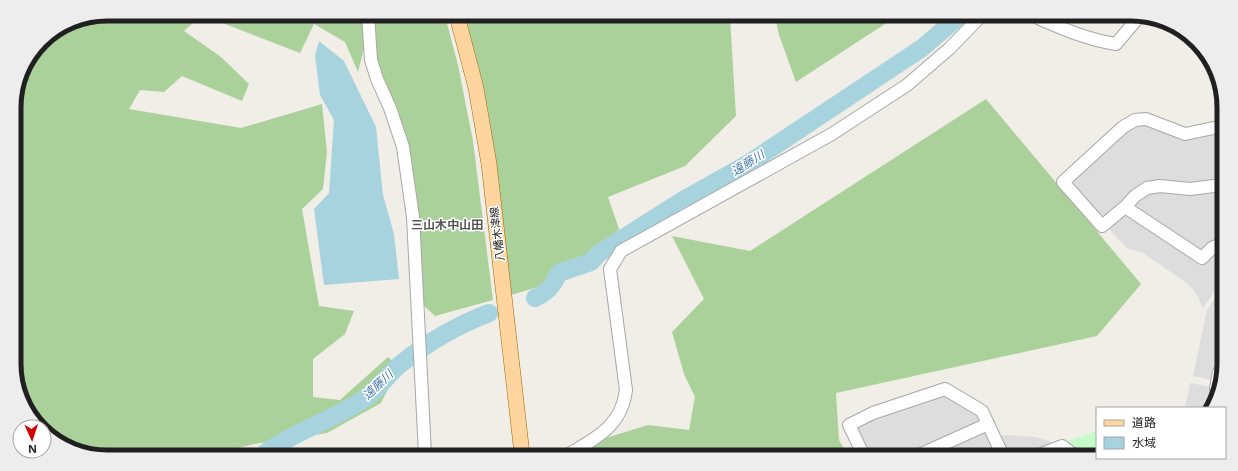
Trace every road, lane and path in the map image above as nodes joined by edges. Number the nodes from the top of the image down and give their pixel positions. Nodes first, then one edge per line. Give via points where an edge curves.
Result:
1 (368, 21) edge
2 (458, 21) edge
3 (976, 21) edge
4 (1045, 21) edge
5 (1135, 21) edge
6 (1217, 127) edge
7 (1217, 186) edge
8 (1125, 207) junction
9 (1217, 246) edge
10 (988, 424) junction
11 (425, 450) edge
12 (522, 450) edge
13 (574, 450) edge
14 (861, 450) edge
15 (930, 450) edge
16 (1000, 450) edge
17 (1052, 450) edge
18 (1068, 450) edge

1 - 11 street via 371,60 403,147 413,217
2 - 12 main road, 八幡木津線 via 473,75 489,164
3 - 13 street via 950,48 907,85 832,134 621,251 610,269 626,390 625,402 610,427
4 - 5 street via 1103,42 1116,44
6 - 8 street via 1185,134 1146,119 1135,120 1122,128 1064,182 1102,226
7 - 8 street via 1190,189 1154,187 1141,192
8 - 9 street via 1202,258
10 - 14 street via 982,411 945,389 873,413 849,425
10 - 15 street
10 - 16 street
17 - 18 street via 1062,446

